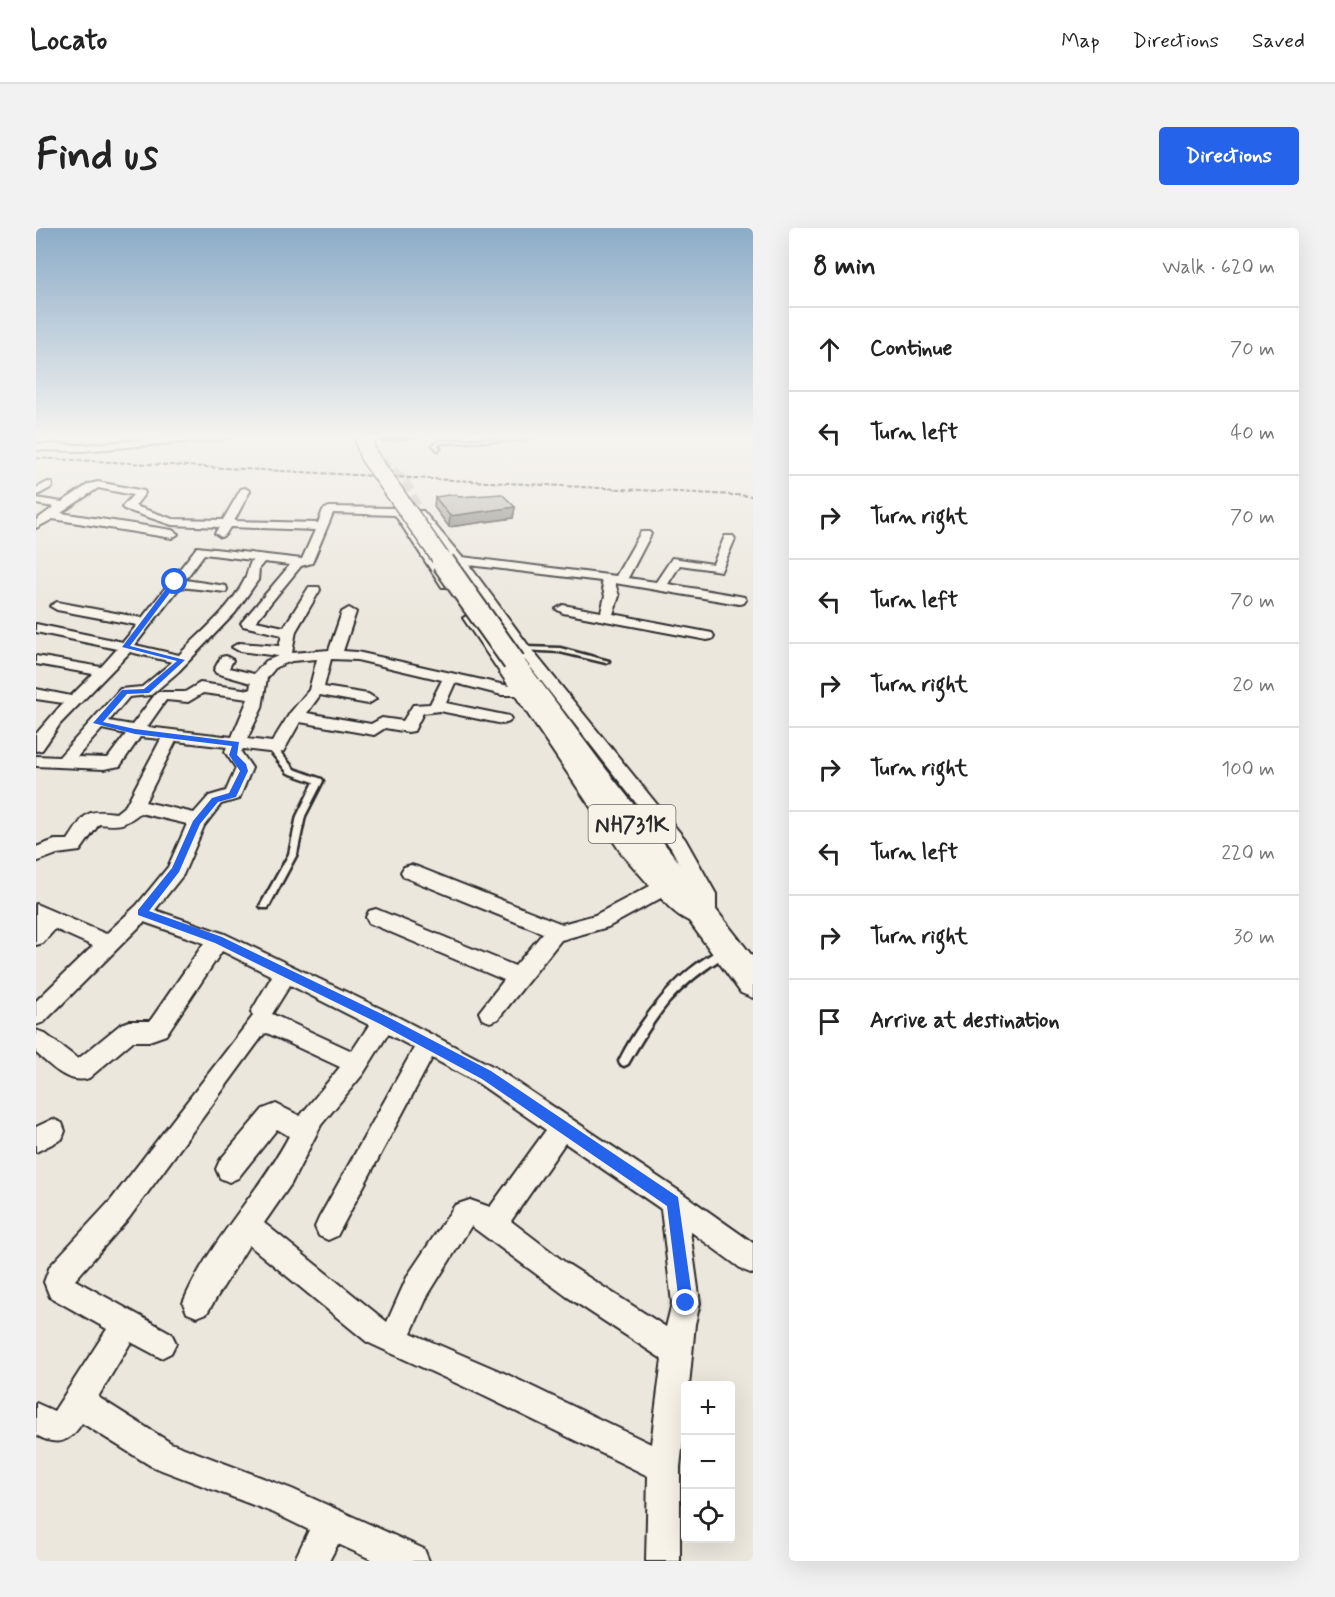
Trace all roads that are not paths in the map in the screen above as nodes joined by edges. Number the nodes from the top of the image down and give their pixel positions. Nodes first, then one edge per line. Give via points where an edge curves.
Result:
1 (77, 497) edge
2 (136, 497) edge
3 (240, 497) edge
4 (400, 497) tunnel mouth
5 (36, 501) edge
6 (65, 506) junction
7 (419, 513) tunnel mouth
8 (51, 515) junction
9 (36, 525) edge
10 (321, 527) junction
11 (223, 528) junction
12 (172, 534) dead end
13 (645, 534) dead end
14 (729, 539) dead end
15 (260, 558) junction
16 (459, 560) junction
17 (297, 563) junction
18 (613, 579) junction
19 (175, 582) junction
20 (660, 587) junction
21 (221, 589) dead end
22 (314, 590) dead end
23 (739, 600) dead end
24 (57, 606) dead end
25 (563, 609) dead end
26 (349, 612) dead end
27 (606, 617) junction
28 (144, 622) junction
29 (37, 626) edge
30 (288, 632) junction
31 (707, 636) dead end
32 (126, 647) junction
33 (239, 647) dead end
34 (330, 653) junction
35 (285, 655) junction
36 (519, 655) junction
37 (36, 660) edge
38 (182, 660) junction
39 (226, 660) dead end
40 (606, 661) dead end
41 (105, 672) junction
42 (450, 678) junction
43 (258, 688) junction
44 (316, 690) junction
45 (519, 691) junction
46 (36, 694) edge
47 (368, 699) dead end
48 (75, 701) junction
49 (438, 707) junction
50 (296, 716) junction
51 (503, 719) dead end
52 (44, 723) edge
53 (97, 723) junction
54 (135, 732) junction
55 (171, 736) junction
56 (236, 744) junction
57 (36, 746) edge
58 (273, 749) junction
59 (36, 761) edge
60 (63, 762) junction
61 (134, 807) junction
62 (198, 820) junction
63 (36, 855) edge
64 (411, 872) dead end
65 (663, 888) junction
66 (265, 906) dead end
67 (142, 913) junction
68 (44, 916) edge
69 (376, 917) dead end
70 (706, 922) junction
71 (559, 931) junction
72 (36, 937) edge
73 (218, 940) junction
74 (108, 945) junction
75 (728, 950) junction
76 (286, 973) junction
77 (517, 976) junction
78 (753, 983) edge
79 (262, 1012) dead end
80 (490, 1012) dead end
81 (36, 1015) edge
82 (384, 1021) junction
83 (36, 1040) edge
84 (428, 1044) junction
85 (624, 1061) dead end
86 (357, 1064) junction
87 (563, 1126) junction
88 (305, 1131) junction
89 (229, 1169) dead end
90 (673, 1202) junction
91 (493, 1225) junction
92 (246, 1226) junction
93 (328, 1227) dead end
94 (752, 1262) edge
95 (197, 1303) dead end
96 (126, 1324) junction
97 (393, 1341) junction
98 (161, 1343) dead end
99 (677, 1352) junction
100 (79, 1403) junction
101 (36, 1418) edge
102 (664, 1467) junction
103 (330, 1524) junction
104 (311, 1561) edge
105 (412, 1561) edge
106 (663, 1561) edge

1 - 6 street
2 - 11 street via 128,507 169,522
3 - 11 street
4 - 36 highway, NH731K, bridge
5 - 6 street
6 - 8 street
7 - 16 street
8 - 9 street
8 - 12 street
10 - 11 street
10 - 17 street via 307,562
10 - 45 street via 331,509 399,513
13 - 18 street
14 - 20 street via 717,568 676,561
15 - 17 street
15 - 19 street via 201,550
15 - 38 street via 253,568 252,580 230,610
16 - 18 street
16 - 36 street
17 - 30 street via 248,623
18 - 20 street
18 - 27 street
19 - 21 street
19 - 28 street
20 - 23 street
22 - 30 street
24 - 28 street
25 - 27 street
26 - 34 street
27 - 31 street
28 - 32 street
29 - 32 street
30 - 35 street via 291,635
32 - 38 street
32 - 41 street
33 - 35 street
34 - 35 street
34 - 42 street
34 - 44 street
35 - 43 street via 271,664
36 - 40 lane via 560,650
36 - 70 highway, NH731K via 592,770
37 - 41 street
38 - 53 street via 146,692 125,692
39 - 43 street via 221,670
41 - 48 street
42 - 45 street
42 - 49 street
43 - 54 street via 200,688 188,697 162,695
43 - 56 street via 254,708
44 - 47 street
44 - 50 street
45 - 65 street via 629,849
46 - 48 street
48 - 52 street
49 - 50 street via 418,708 408,727 382,723 374,730
49 - 51 street
50 - 58 street via 279,746
52 - 57 street
53 - 54 street
53 - 60 street
54 - 55 street
54 - 60 street via 114,762
55 - 56 street
55 - 61 street
56 - 58 street
56 - 62 street via 233,755 244,771 233,795 215,800
58 - 66 lane via 291,771 319,781 301,816 293,854
59 - 60 street
61 - 62 street
61 - 63 street via 119,820 94,818 73,846 55,847
62 - 67 street via 176,870
64 - 71 street
65 - 70 street via 677,903
65 - 71 street via 602,921
67 - 73 street
67 - 74 street
68 - 72 street
68 - 74 street
69 - 77 street
70 - 75 highway, NH731K
71 - 77 street
73 - 76 street
73 - 83 street via 158,1028 129,1031 81,1070 72,1068
74 - 81 street
75 - 78 highway, NH731K
75 - 85 lane via 674,988 651,1015
76 - 79 street
76 - 82 street
77 - 80 street
82 - 84 street
82 - 86 street
84 - 87 street via 506,1087
84 - 93 street
86 - 88 street
86 - 96 street via 269,1023 256,1027 120,1209 60,1276 60,1287
87 - 90 street
87 - 91 street
88 - 89 street via 272,1117
88 - 92 street via 282,1174
90 - 94 street
90 - 99 street via 686,1303
91 - 97 street via 473,1212 464,1214 418,1285
91 - 99 street via 570,1283
92 - 95 street
92 - 97 street
96 - 98 street
96 - 100 street
97 - 102 street via 493,1384
99 - 102 street
100 - 101 street via 58,1428
100 - 103 street via 162,1455 282,1500
102 - 106 street
103 - 104 street
103 - 105 street

